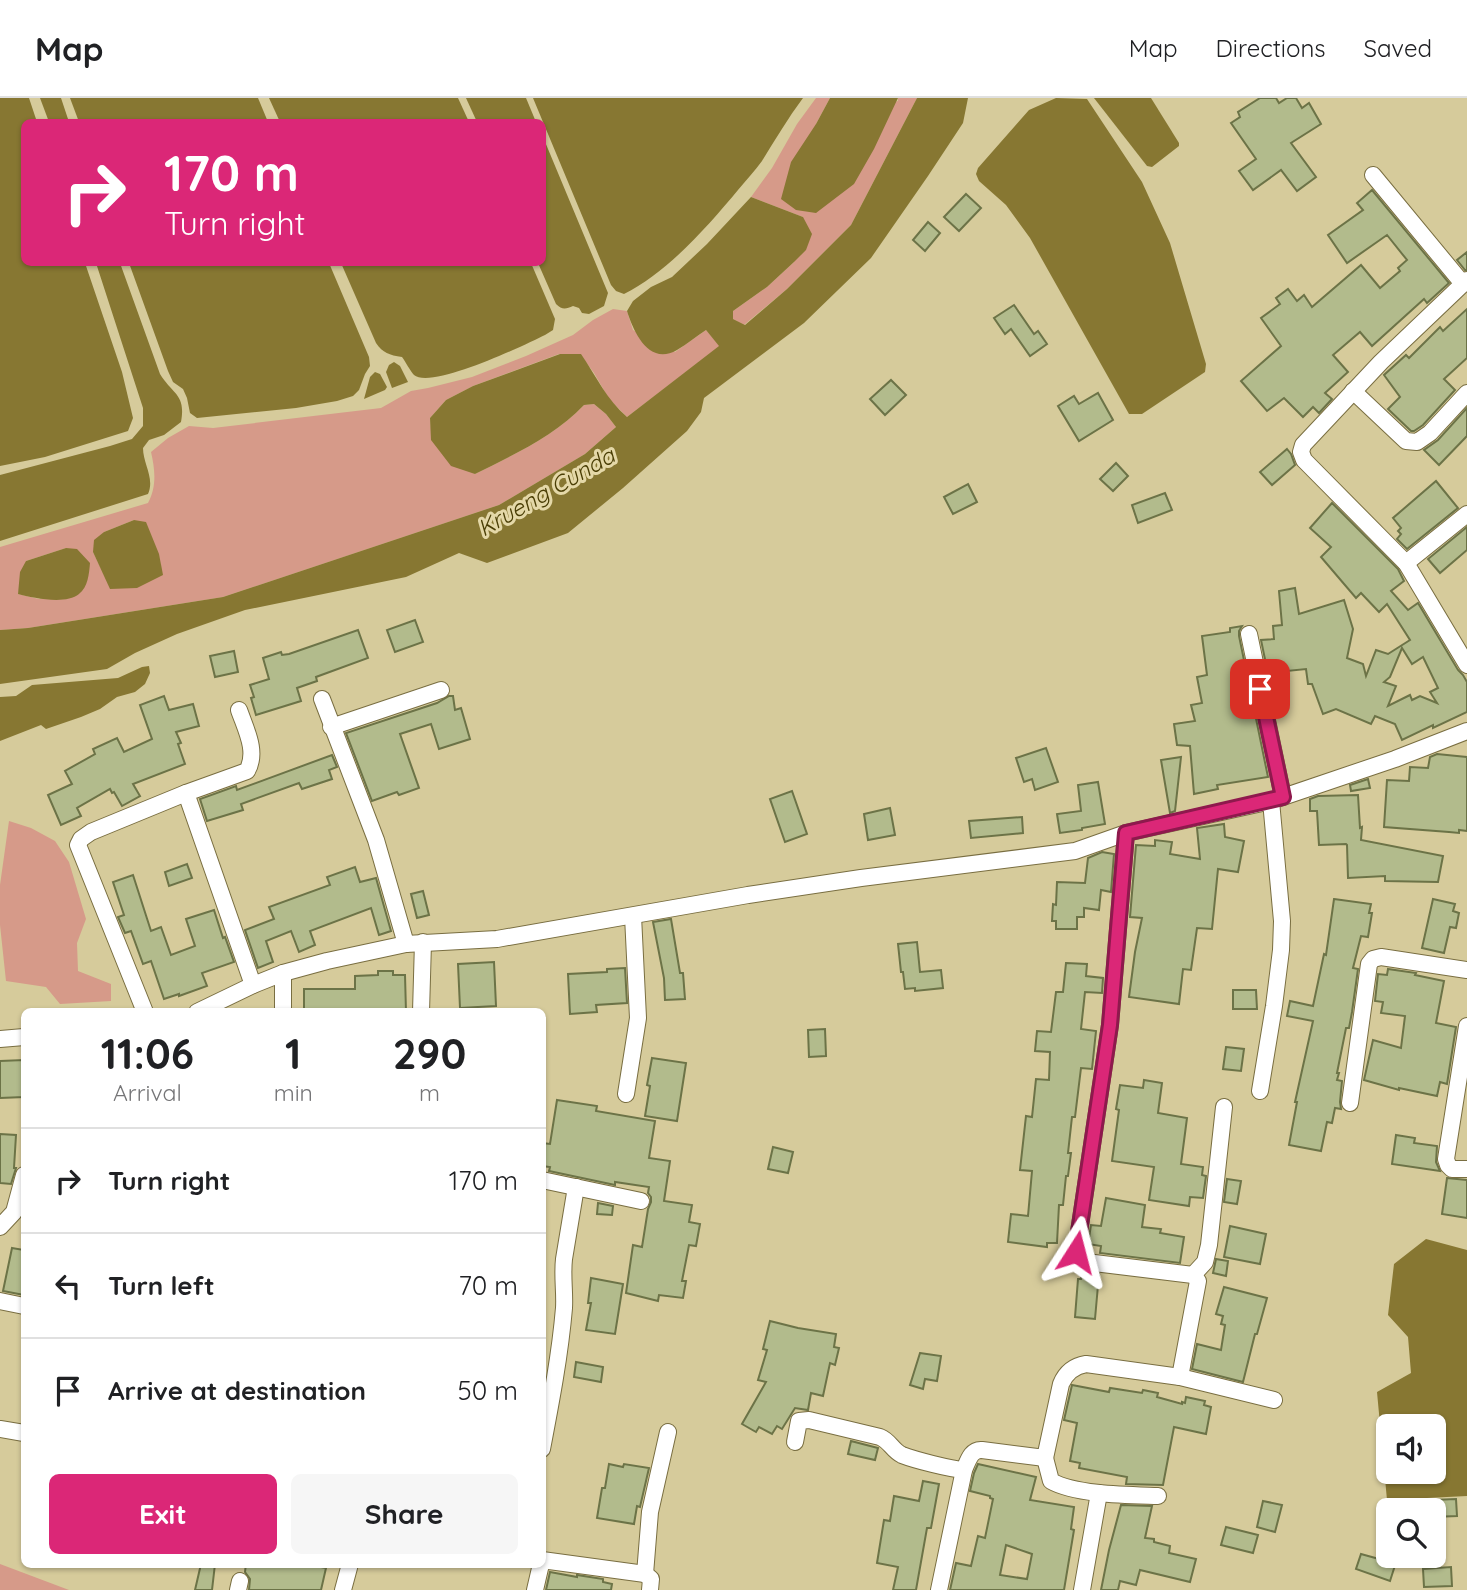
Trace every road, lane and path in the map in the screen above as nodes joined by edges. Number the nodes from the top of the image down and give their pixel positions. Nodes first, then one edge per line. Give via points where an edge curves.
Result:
1 (1373, 175) dead end
2 (1465, 282) edge
3 (1353, 391) junction
4 (1467, 393) edge
5 (1467, 514) edge
6 (1406, 564) junction
7 (1248, 634) dead end
8 (1467, 665) edge
9 (441, 690) dead end
10 (322, 699) dead end
11 (239, 710) dead end
12 (331, 727) junction
13 (1467, 731) edge
14 (186, 793) junction
15 (1277, 799) junction
16 (1126, 833) junction
17 (634, 915) junction
18 (423, 942) junction
19 (405, 944) junction
20 (1467, 970) edge
21 (283, 973) junction
22 (253, 985) junction
23 (143, 1008) edge
24 (205, 1008) edge
25 (283, 1008) edge
26 (421, 1008) edge
27 (1467, 1026) edge
28 (21, 1037) edge
29 (0, 1039) edge
30 (1260, 1091) dead end
31 (626, 1094) dead end
32 (1350, 1103) dead end
33 (1224, 1107) dead end
34 (1467, 1169) edge
35 (546, 1181) edge
36 (21, 1186) edge
37 (576, 1187) junction
38 (641, 1201) dead end
39 (0, 1227) edge
40 (1193, 1275) junction
41 (0, 1301) edge
42 (21, 1305) edge
43 (1180, 1377) junction
44 (1274, 1400) dead end
45 (546, 1424) edge
46 (0, 1429) edge
47 (21, 1432) edge
48 (668, 1432) dead end
49 (795, 1442) dead end
50 (1045, 1458) junction
51 (964, 1470) junction
52 (1099, 1493) junction
53 (1158, 1496) dead end
54 (546, 1562) edge
55 (348, 1568) edge
56 (541, 1568) edge
57 (645, 1574) junction
58 (343, 1590) edge
59 (536, 1590) edge
60 (650, 1590) edge
61 (939, 1590) edge
62 (1082, 1590) edge

1 - 2 street
2 - 3 street
3 - 4 street via 1406,441 1417,442
3 - 6 street via 1303,445 1301,456
5 - 6 street
6 - 8 street
7 - 15 street
9 - 12 street
10 - 12 street
11 - 14 street via 253,752 247,771
12 - 19 street via 376,840
13 - 15 street
14 - 22 street
14 - 23 street via 91,832 78,845
15 - 16 street
15 - 30 street via 1281,950
16 - 17 street via 1075,851 861,878
16 - 40 street via 1110,1025 1076,1252 1086,1262
17 - 18 street via 497,939
17 - 31 street via 638,1018
18 - 19 street
18 - 26 street
19 - 21 street
20 - 32 street via 1373,959
21 - 22 street
21 - 25 street
22 - 24 street
27 - 34 street via 1446,1159 1452,1168
28 - 29 street
33 - 40 street via 1209,1245 1205,1262
35 - 37 street
36 - 39 street via 14,1212
37 - 38 street
37 - 45 street via 563,1269 563,1323
40 - 43 street via 1198,1281
41 - 42 street
43 - 44 street
43 - 50 street via 1086,1364 1074,1368 1061,1384
46 - 47 street
48 - 57 street via 650,1512
49 - 51 street via 799,1421 809,1420 885,1438 901,1455
50 - 51 street via 978,1450
50 - 52 street via 1051,1481
51 - 61 street
52 - 53 street
52 - 62 street
54 - 57 street
55 - 58 street
56 - 59 street
57 - 60 street via 651,1579

